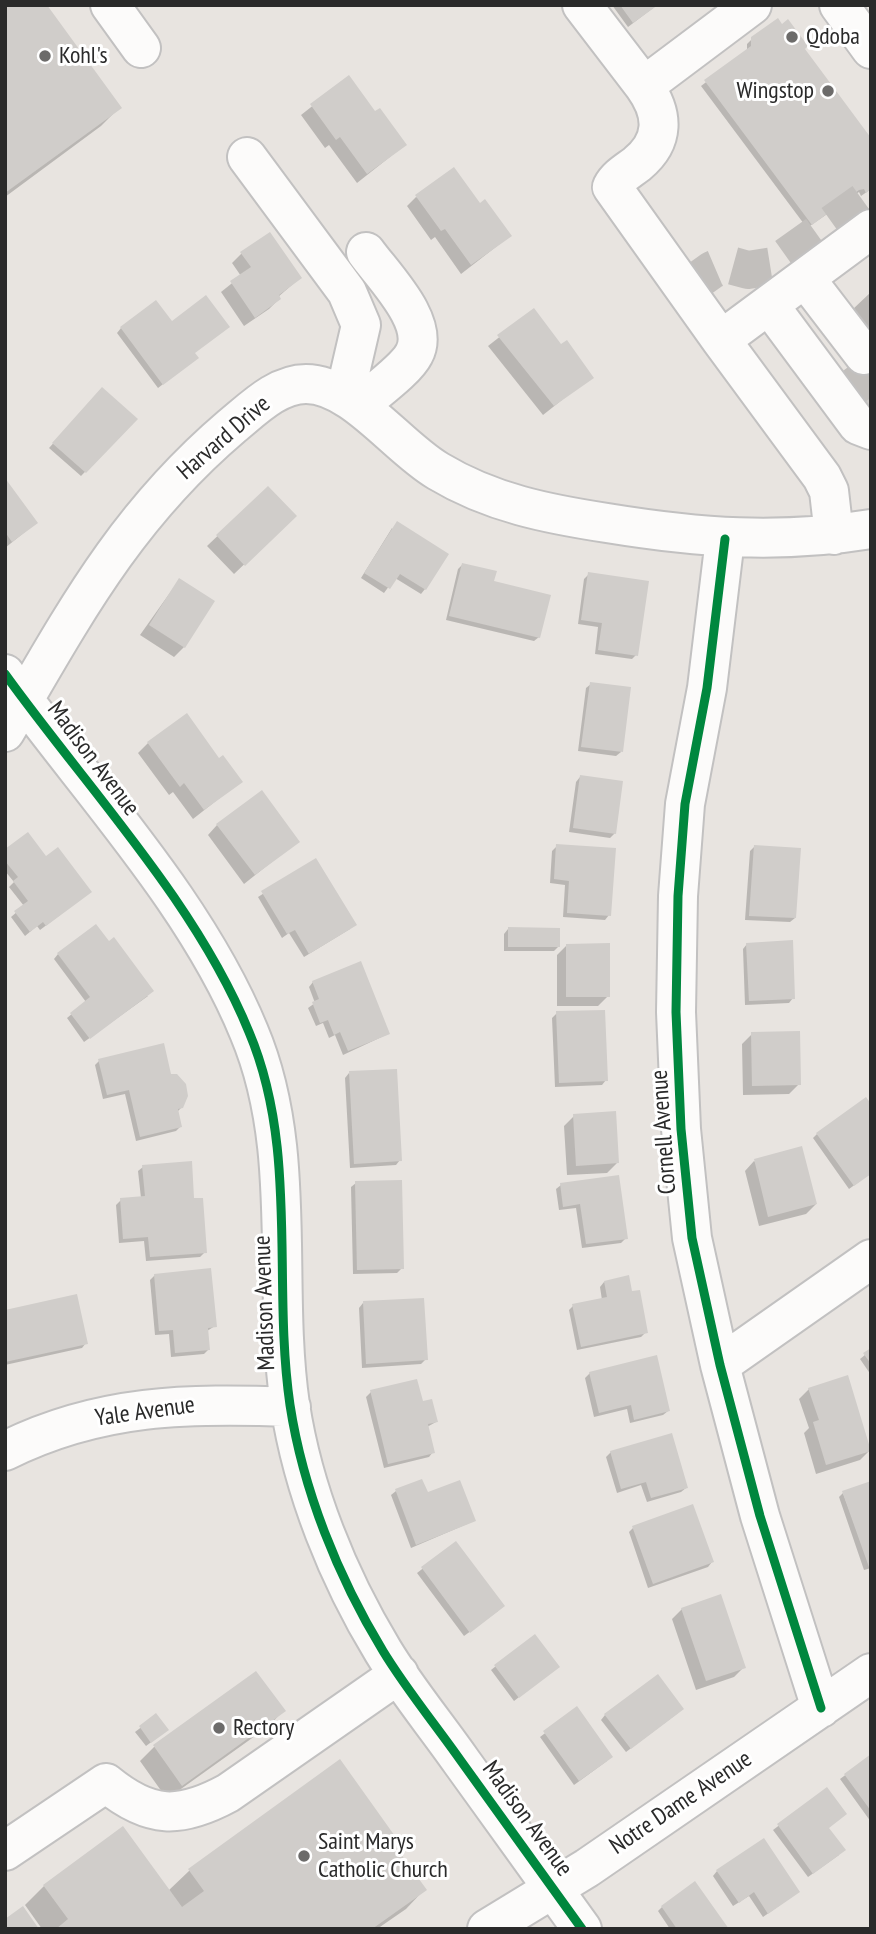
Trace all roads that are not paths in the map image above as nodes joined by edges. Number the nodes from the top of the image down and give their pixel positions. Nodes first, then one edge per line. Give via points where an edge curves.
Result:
1 (110, 5) edge
2 (582, 5) edge
3 (752, 5) edge
4 (838, 5) edge
5 (141, 48) dead end
6 (871, 49) edge
7 (644, 86) junction
8 (247, 157) dead end
9 (871, 229) edge
10 (366, 252) dead end
11 (797, 284) junction
12 (721, 340) junction
13 (861, 351) tunnel mouth
14 (352, 400) junction
15 (871, 430) edge
16 (871, 529) edge
17 (834, 535) junction
18 (725, 539) junction
19 (15, 687) edge
20 (5, 733) edge
21 (871, 1259) edge
22 (720, 1365) junction
23 (290, 1407) junction
24 (5, 1451) edge
25 (871, 1673) edge
26 (399, 1674) junction
27 (821, 1708) junction
28 (5, 1851) edge
29 (552, 1888) junction
30 (487, 1929) edge
31 (582, 1929) edge

1 - 5 street
2 - 7 street
3 - 7 street
4 - 6 street
7 - 12 street via 660,116 659,134 647,155 614,183 614,192
8 - 14 street via 347,292 361,325
9 - 11 street
10 - 14 street via 416,321 419,338 414,356
11 - 12 street
11 - 13 street
11 - 15 street via 858,425
12 - 17 street via 822,477 829,491
14 - 18 street, Harvard Drive via 400,445 438,471 487,495 537,512
14 - 19 street, Harvard Drive via 324,385 283,388 205,449 120,544
16 - 17 street, Harvard Drive
17 - 18 street, Harvard Drive
18 - 22 street, Cornell Avenue via 707,688 685,804 676,1012 692,1238
19 - 20 street, Harvard Drive
19 - 23 street, Madison Avenue via 195,927 251,1035 270,1099 279,1164 284,1352
21 - 22 street
22 - 27 street, Cornell Avenue via 760,1516
23 - 24 street, Yale Avenue via 204,1403 137,1409 77,1423
23 - 26 street, Madison Avenue via 303,1465 329,1541 352,1594
25 - 27 street, Notre Dame Avenue
26 - 28 street via 201,1808 181,1813 157,1810 122,1796 106,1783
26 - 29 street, Madison Avenue
27 - 29 street, Notre Dame Avenue
29 - 30 street, Notre Dame Avenue
29 - 31 street, Madison Avenue

